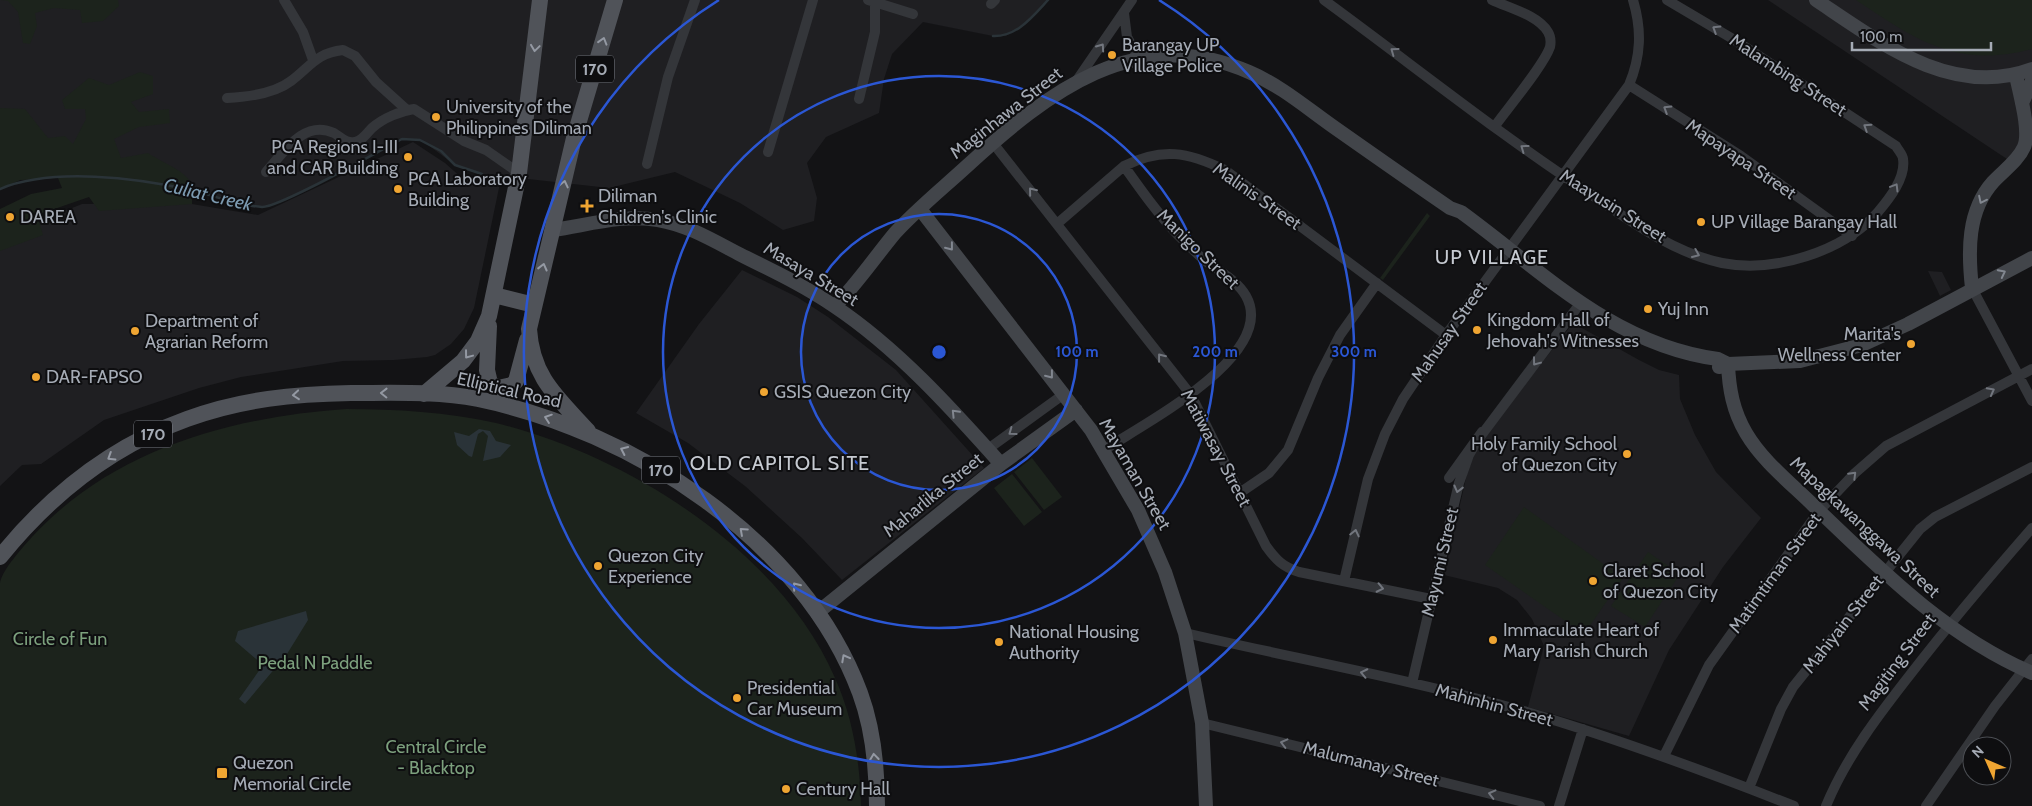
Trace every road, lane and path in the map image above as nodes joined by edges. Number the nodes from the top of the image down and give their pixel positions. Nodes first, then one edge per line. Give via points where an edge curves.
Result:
1 (284, 0) edge
2 (540, 0) edge
3 (615, 0) edge
4 (695, 0) edge
5 (813, 0) edge
6 (1132, 0) edge
7 (1324, 0) edge
8 (1492, 0) edge
9 (1633, 0) edge
10 (1667, 0) edge
11 (1816, 0) edge
12 (873, 1) edge
13 (1124, 13) junction
14 (914, 14) dead end
15 (1139, 58) junction
16 (313, 60) junction
17 (2032, 69) edge
18 (2016, 75) junction
19 (1985, 77) junction
20 (1077, 80) junction
21 (2032, 81) edge
22 (1629, 86) junction
23 (227, 98) dead end
24 (859, 99) dead end
25 (2022, 104) junction
26 (407, 110) junction
27 (1495, 126) junction
28 (993, 143) junction
29 (2028, 144) edge
30 (768, 152) dead end
31 (1903, 158) joint
32 (647, 164) dead end
33 (1124, 166) junction
34 (266, 172) dead end
35 (519, 173) junction
36 (1564, 176) junction
37 (920, 209) junction
38 (1058, 223) junction
39 (553, 230) junction
40 (1852, 236) junction
41 (1508, 252) junction
42 (2032, 258) edge
43 (1377, 283) junction
44 (1972, 288) junction
45 (494, 295) junction
46 (534, 305) junction
47 (835, 306) junction
48 (1576, 309) junction
49 (489, 316) junction
50 (529, 329) junction
51 (1446, 335) junction
52 (1728, 364) junction
53 (2032, 369) edge
54 (2019, 376) junction
55 (424, 394) junction
56 (1064, 394) junction
57 (1191, 395) junction
58 (2032, 402) edge
59 (1076, 410) junction
60 (593, 436) junction
61 (988, 449) junction
62 (1104, 450) junction
63 (1001, 464) junction
64 (2032, 467) edge
65 (1241, 492) junction
66 (1819, 511) junction
67 (2032, 528) edge
68 (0, 557) edge
69 (1882, 573) junction
70 (1344, 581) junction
71 (1431, 599) junction
72 (817, 614) junction
73 (1948, 626) junction
74 (1185, 633) junction
75 (2029, 667) edge
76 (1412, 683) junction
77 (1202, 723) junction
78 (1583, 729) junction
79 (1664, 756) junction
80 (1749, 788) junction
81 (877, 806) edge
82 (1206, 806) edge
83 (1540, 806) edge
84 (1559, 806) edge
85 (1794, 806) edge
86 (1826, 806) edge
87 (1926, 806) edge

1 - 16 street via 303,32
2 -> 35 main road
39 -> 3 main road, 170 via 574,138
4 - 32 street via 668,77
5 - 30 street
6 - 13 street
27 -> 7 street, Maayusin Street
8 - 27 street via 1540,23 1551,40 1544,58
9 - 22 street, Mahusay Street via 1640,45
31 -> 10 street, Malambing Street via 1896,146 1733,39
11 - 19 street via 1912,61 1957,75
12 - 14 street
12 - 24 street via 875,32
13 - 15 street via 1127,37
20 -> 13 street
15 - 20 street, Maginhawa Street
15 - 41 street, Maginhawa Street via 1202,58 1262,78 1450,208 1461,212
16 - 23 street via 290,82 261,93
16 - 26 street via 336,51 350,52
17 - 18 street
18 - 19 street
18 - 25 street
19 - 25 street via 2006,86
20 - 28 street, Maginhawa Street
21 - 25 street
22 - 36 street, Mahusay Street
40 -> 22 street, Mapayapa Street via 1741,156
25 - 29 street
26 - 34 street via 380,122 354,142 320,129 298,136
26 - 35 street via 419,111
36 -> 27 street, Maayusin Street
28 - 37 street, Maginhawa Street
38 -> 28 street, Matiwasay Street
29 -> 44 street via 1992,183 1979,206 1969,244
40 -> 31 street, Maayusin Street via 1885,203 1901,177
33 - 38 street, Malinis Street
33 - 43 street, Malinis Street via 1144,158 1174,153 1210,163 1225,170
33 - 57 street, Manigo Street via 1178,235 1236,284 1250,306 1250,320 1238,348 1212,379
35 - 45 main road
36 -> 40 street, Maayusin Street via 1660,239 1724,263 1776,263 1810,256
36 - 41 street, Mahusay Street
37 - 47 street, Maginhawa Street via 896,232
37 -> 56 street, Mayaman Street
57 -> 38 street, Matiwasay Street
46 -> 39 main road, 170
39 - 47 street, Masaya Street via 632,218 676,224 799,284
41 - 48 street, Maginhawa Street
41 - 51 street, Mahusay Street
41 - 52 street, Maginhawa Street via 1580,303 1632,334 1651,343
44 -> 42 street, Maginhawa Street
43 - 51 street, Malinis Street
43 - 65 street via 1340,335 1288,450 1269,473
44 - 52 street, Maginhawa Street via 1908,324 1840,352 1779,363
44 - 54 street
45 - 46 main road
45 - 49 main road
46 - 50 main road, 170
61 -> 47 street, Masaya Street via 912,371
48 - 52 street, Maginhawa Street via 1614,334 1648,350 1682,362 1716,368
48 -> 71 street, Mayumi Street via 1541,355 1536,363 1507,401 1484,432 1478,440 1472,448 1467,455 1455,471 1449,478 1482,432 1478,439 1474,446 1470,453 1469,455 1459,483
49 - 50 main road via 487,370 490,383 498,388 512,386 516,380
49 -> 55 main road via 478,341 463,362
50 - 60 main road, 170 via 530,349 543,378
70 -> 51 street, Mahusay Street via 1368,479 1379,448 1403,399
52 - 66 street, Mapagkawanggawa Street via 1732,402 1747,435 1760,454
53 - 54 street, Matimtiman Street
54 - 58 street
66 -> 54 street, Matimtiman Street via 1886,446
60 -> 55 main road, Elliptical Road / 170 via 518,409 458,396
55 -> 68 main road, Elliptical Road / 170 via 292,395 239,403 186,419 134,443 90,470 48,505
56 - 59 street, Mayaman Street
56 -> 61 street, Maharlika Street
57 - 62 street, Manigo Street
57 - 65 street, Matiwasay Street
59 - 62 street, Mayaman Street
59 - 63 street, Maharlika Street
72 -> 60 main road, Elliptical Road / 170 via 763,550 705,499 640,458
61 - 63 street, Masaya Street
62 - 74 street, Mayaman Street via 1156,549
63 - 72 street, Maharlika Street
64 - 69 street, Mahiyain Street via 1936,517 1920,529
65 - 70 street, Matiwasay Street via 1266,546 1278,562 1299,572
66 - 69 street, Mapagkawanggawa Street
66 - 79 street, Matimtiman Street via 1709,665
67 - 73 street, Magiting Street
69 - 73 street, Mapagkawanggawa Street
69 - 80 street, Mahiyain Street via 1793,687
70 -> 71 street, Matiwasay Street
71 - 76 street, Mayumi Street
81 -> 72 main road, Elliptical Road / 170 via 874,752 861,694 845,659
73 - 75 street, Mapagkawanggawa Street
73 - 86 street, Magiting Street via 1867,734
76 -> 74 street, Mahinhin Street
74 - 77 street, Mayaman Street
75 - 87 street via 1995,706
76 - 78 street, Mahinhin Street
77 - 82 street, Mayaman Street
83 -> 77 street, Malumanay Street
78 - 79 street, Mahinhin Street
78 - 84 street
79 - 80 street, Mahinhin Street
80 - 85 street, Mahinhin Street

